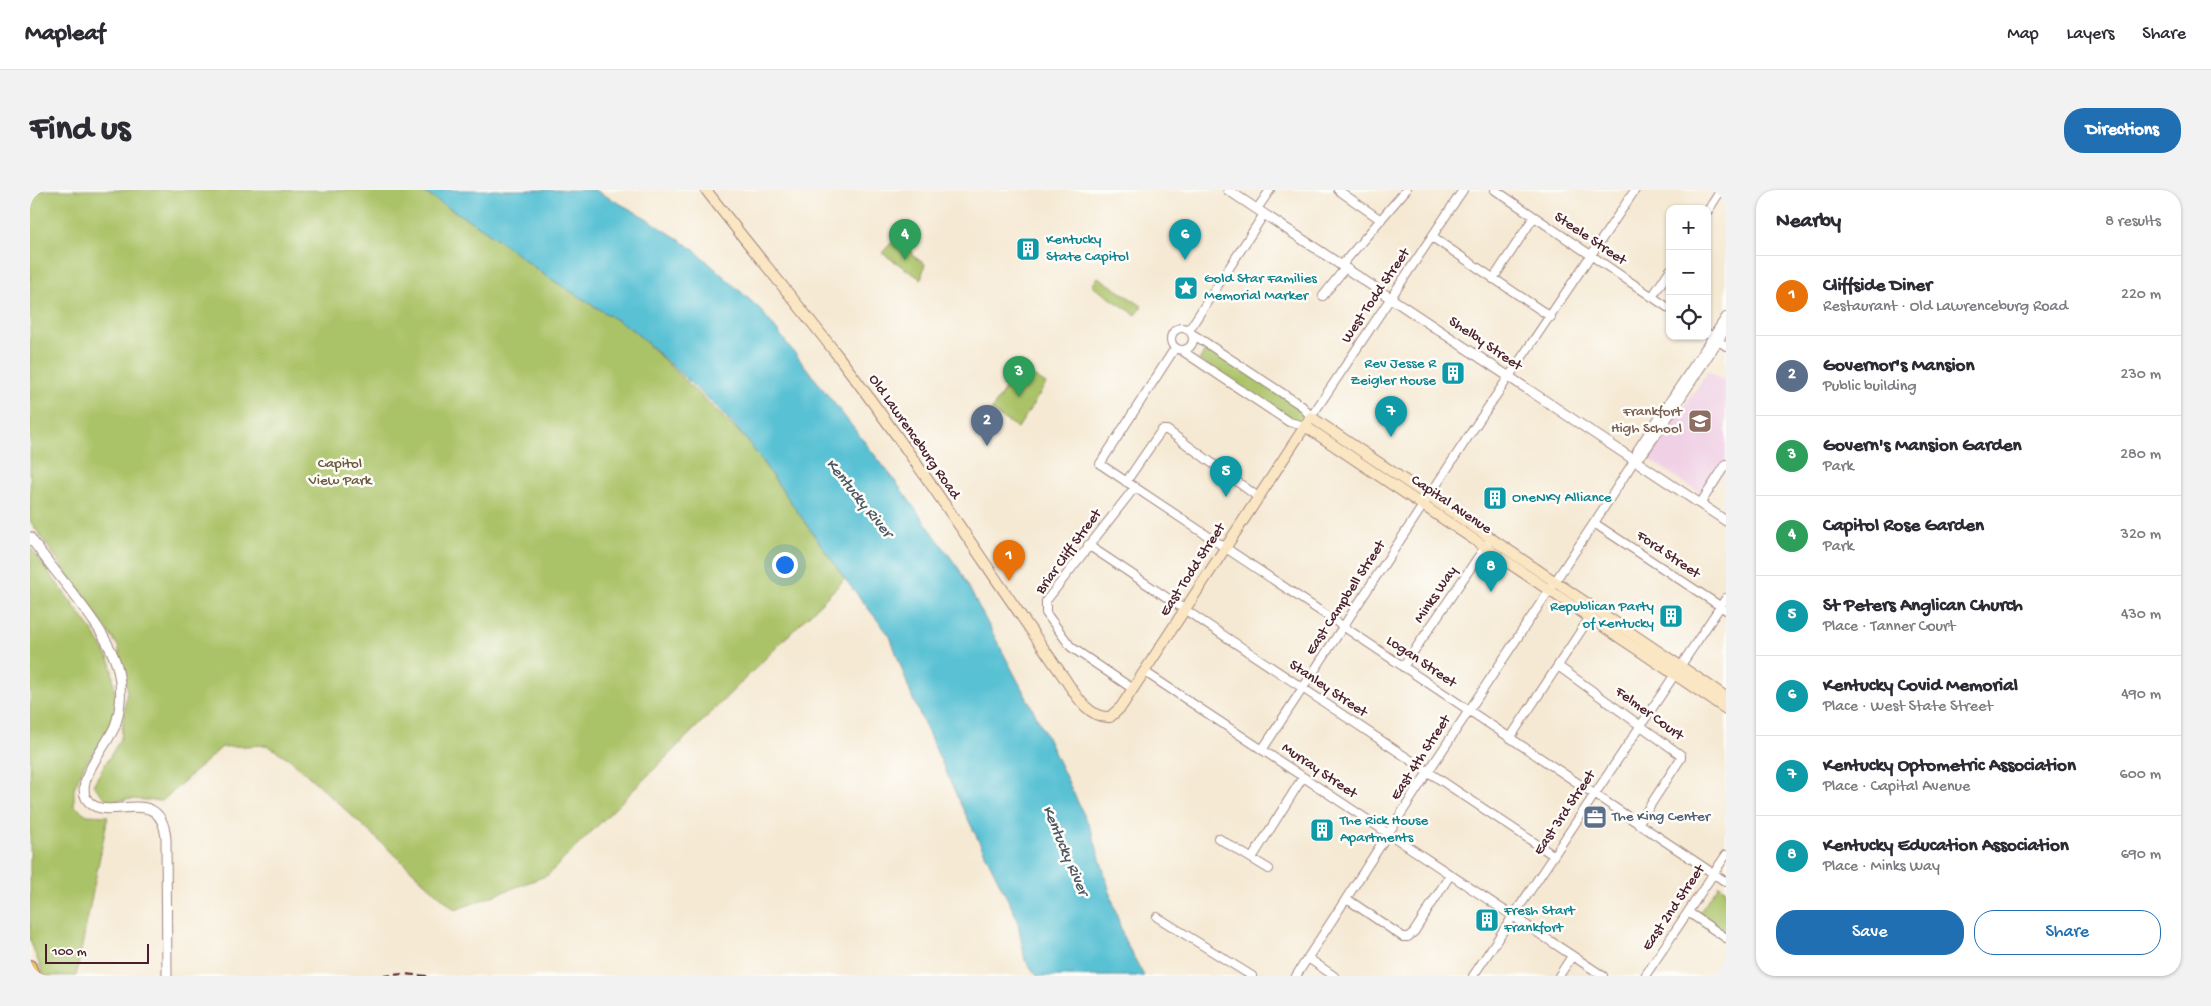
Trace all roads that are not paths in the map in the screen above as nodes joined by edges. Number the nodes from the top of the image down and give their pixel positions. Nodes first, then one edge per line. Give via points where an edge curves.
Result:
1 (706, 190) edge
2 (1228, 190) edge
3 (1270, 190) edge
4 (1338, 190) edge
5 (1406, 190) edge
6 (1463, 190) edge
7 (1495, 190) edge
8 (1512, 190) edge
9 (1721, 190) edge
10 (1632, 191) edge
11 (1506, 198) junction
12 (1711, 206) edge
13 (1260, 212) junction
14 (1534, 218) junction
15 (1381, 220) junction
16 (1432, 237) junction
17 (1591, 257) junction
18 (1343, 267) junction
19 (1666, 276) edge
20 (1493, 279) junction
21 (1323, 296) dead end
22 (1652, 297) junction
23 (1391, 298) junction
24 (1666, 306) edge
25 (1551, 317) junction
26 (1726, 317) edge
27 (1726, 329) edge
28 (1190, 331) junction
29 (1713, 337) edge
30 (1726, 346) edge
31 (1178, 349) junction
32 (1509, 377) junction
33 (1308, 422) junction
34 (1634, 461) junction
35 (1726, 464) edge
36 (1126, 482) junction
37 (1135, 487) junction
38 (1258, 497) junction
39 (1426, 501) junction
40 (1700, 504) junction
41 (1726, 521) edge
42 (1594, 523) junction
43 (30, 537) edge
44 (1488, 542) junction
45 (1088, 545) junction
46 (1226, 548) junction
47 (1552, 586) junction
48 (1726, 598) edge
49 (1723, 608) edge
50 (1186, 610) junction
51 (1593, 613) junction
52 (1343, 627) junction
53 (1558, 666) junction
54 (1404, 667) junction
55 (1676, 670) junction
56 (1145, 672) junction
57 (1303, 688) junction
58 (1133, 689) junction
59 (1726, 697) edge
60 (1089, 709) joint
61 (1726, 710) edge
62 (1469, 711) junction
63 (1640, 725) junction
64 (1510, 738) junction
65 (1262, 750) junction
66 (1428, 772) junction
67 (1303, 777) junction
68 (1594, 794) junction
69 (1638, 824) junction
70 (1388, 834) junction
71 (1218, 838) dead end
72 (1553, 855) junction
73 (1726, 855) edge
74 (1252, 858) junction
75 (1269, 869) dead end
76 (1713, 874) junction
77 (1450, 875) junction
78 (1726, 882) edge
79 (1347, 899) junction
80 (1688, 912) junction
81 (1513, 916) junction
82 (1157, 917) dead end
83 (1726, 938) edge
84 (1572, 956) junction
85 (1308, 958) junction
86 (30, 966) edge
87 (34, 976) edge
88 (167, 976) edge
89 (1252, 976) edge
90 (1296, 976) edge
91 (1334, 976) edge
92 (1473, 976) edge
93 (1559, 976) edge
94 (1603, 976) edge
95 (1645, 976) edge

1 - 60 main road, Old Lawrenceburg Road via 839,357
2 - 13 street, Shelby Street
3 - 13 street
4 - 15 street
5 - 15 street
6 - 16 street, West Todd Street
7 - 11 street, Steele Street
8 - 11 street
9 - 12 street
10 - 17 street, East Campbell Street
11 - 14 street, Steele Street
13 - 18 street, Shelby Street
13 - 28 street
14 - 17 street, Steele Street
14 - 20 street
15 - 18 street
16 - 20 street
16 - 23 street, West Todd Street
17 - 22 street, Steele Street
17 - 25 street, East Campbell Street
18 - 21 street
18 - 23 street, Shelby Street
19 - 22 street
20 - 25 street
22 - 24 street, Steele Street
23 - 32 street, Shelby Street
23 - 33 street, West Todd Street
25 - 32 street, East Campbell Street
26 - 29 street
27 - 29 street
28 - 31 street via 1192,343 1188,348
28 - 31 street via 1181,327 1173,331 1170,341
28 - 33 street, Capital Avenue via 1302,406
29 - 30 street
29 - 34 street, East 4th Street via 1663,425
31 - 33 street, Capital Avenue via 1289,422
31 - 36 street, Logan Street via 1100,464
32 - 34 street, Shelby Street
32 - 39 street, East Campbell Street
33 - 38 main road, East Todd Street
33 - 39 main road, Capital Avenue
34 - 40 street, Shelby Street
34 - 42 street, East 4th Street
35 - 40 street
36 - 37 street, Logan Street
36 - 38 street via 1162,430 1168,430
37 - 45 street, Briar Cliff Street
37 - 46 street, Logan Street
38 - 46 main road, East Todd Street
39 - 44 main road, Capital Avenue
39 - 52 street, East Campbell Street
40 - 41 street, Shelby Street
42 - 47 street, East 4th Street
42 - 49 street, Ford Street
43 - 88 street via 98,628 118,670 120,696 116,723 90,770 85,793 91,804 99,807 149,809 163,824
44 - 47 main road, Capital Avenue
44 - 54 street, Minks Way
45 - 50 street, Stanley Street
45 - 58 street, Briar Cliff Street via 1046,601 1046,613 1071,647
46 - 50 main road, East Todd Street
46 - 52 street, Logan Street
47 - 51 main road, Capital Avenue
47 - 62 street, East 4th Street
48 - 49 street, East 3rd Street
49 - 55 street, East 3rd Street
50 - 56 main road, East Todd Street
50 - 57 street, Stanley Street
51 - 53 street
51 - 55 main road, Capital Avenue
52 - 54 street, Logan Street
52 - 57 street, East Campbell Street
53 - 63 street, Felmer Court
53 - 64 street
54 - 62 street, Logan Street
55 - 59 main road, Capital Avenue
55 - 61 main road, Capital Avenue
55 - 63 street, East 3rd Street
56 - 58 main road, East Todd Street
56 - 65 street, Murray Street
57 - 65 street, East Campbell Street
57 - 66 street, Stanley Street
58 - 60 main road, East Todd Street via 1116,714 1110,717 1097,715
62 - 64 street, Logan Street
62 - 66 street, East 4th Street
63 - 68 street, East 3rd Street
63 - 69 street, Felmer Court via 1678,752 1681,758
64 - 68 street, Logan Street
65 - 67 street, Murray Street
66 - 70 street, East 4th Street
66 - 72 street, Stanley Street
67 - 70 street, Murray Street
67 - 74 street
68 - 69 street, Logan Street
68 - 72 street, East 3rd Street
69 - 76 street, Logan Street
70 - 77 street, Murray Street
70 - 79 street, East 4th Street
71 - 74 street
72 - 81 street, East 3rd Street
73 - 76 street, East 2nd Street
74 - 75 street
76 - 78 street, Logan Street
76 - 80 street, East 2nd Street
77 - 79 street via 1408,937 1403,937
77 - 81 street, Murray Street
79 - 85 street, East 4th Street
80 - 83 street
80 - 95 street, East 2nd Street
81 - 84 street, Murray Street
81 - 92 street, East 3rd Street
82 - 89 street
84 - 93 street
84 - 94 street, Murray Street
85 - 90 street, East 4th Street
85 - 91 street
86 - 87 main road

